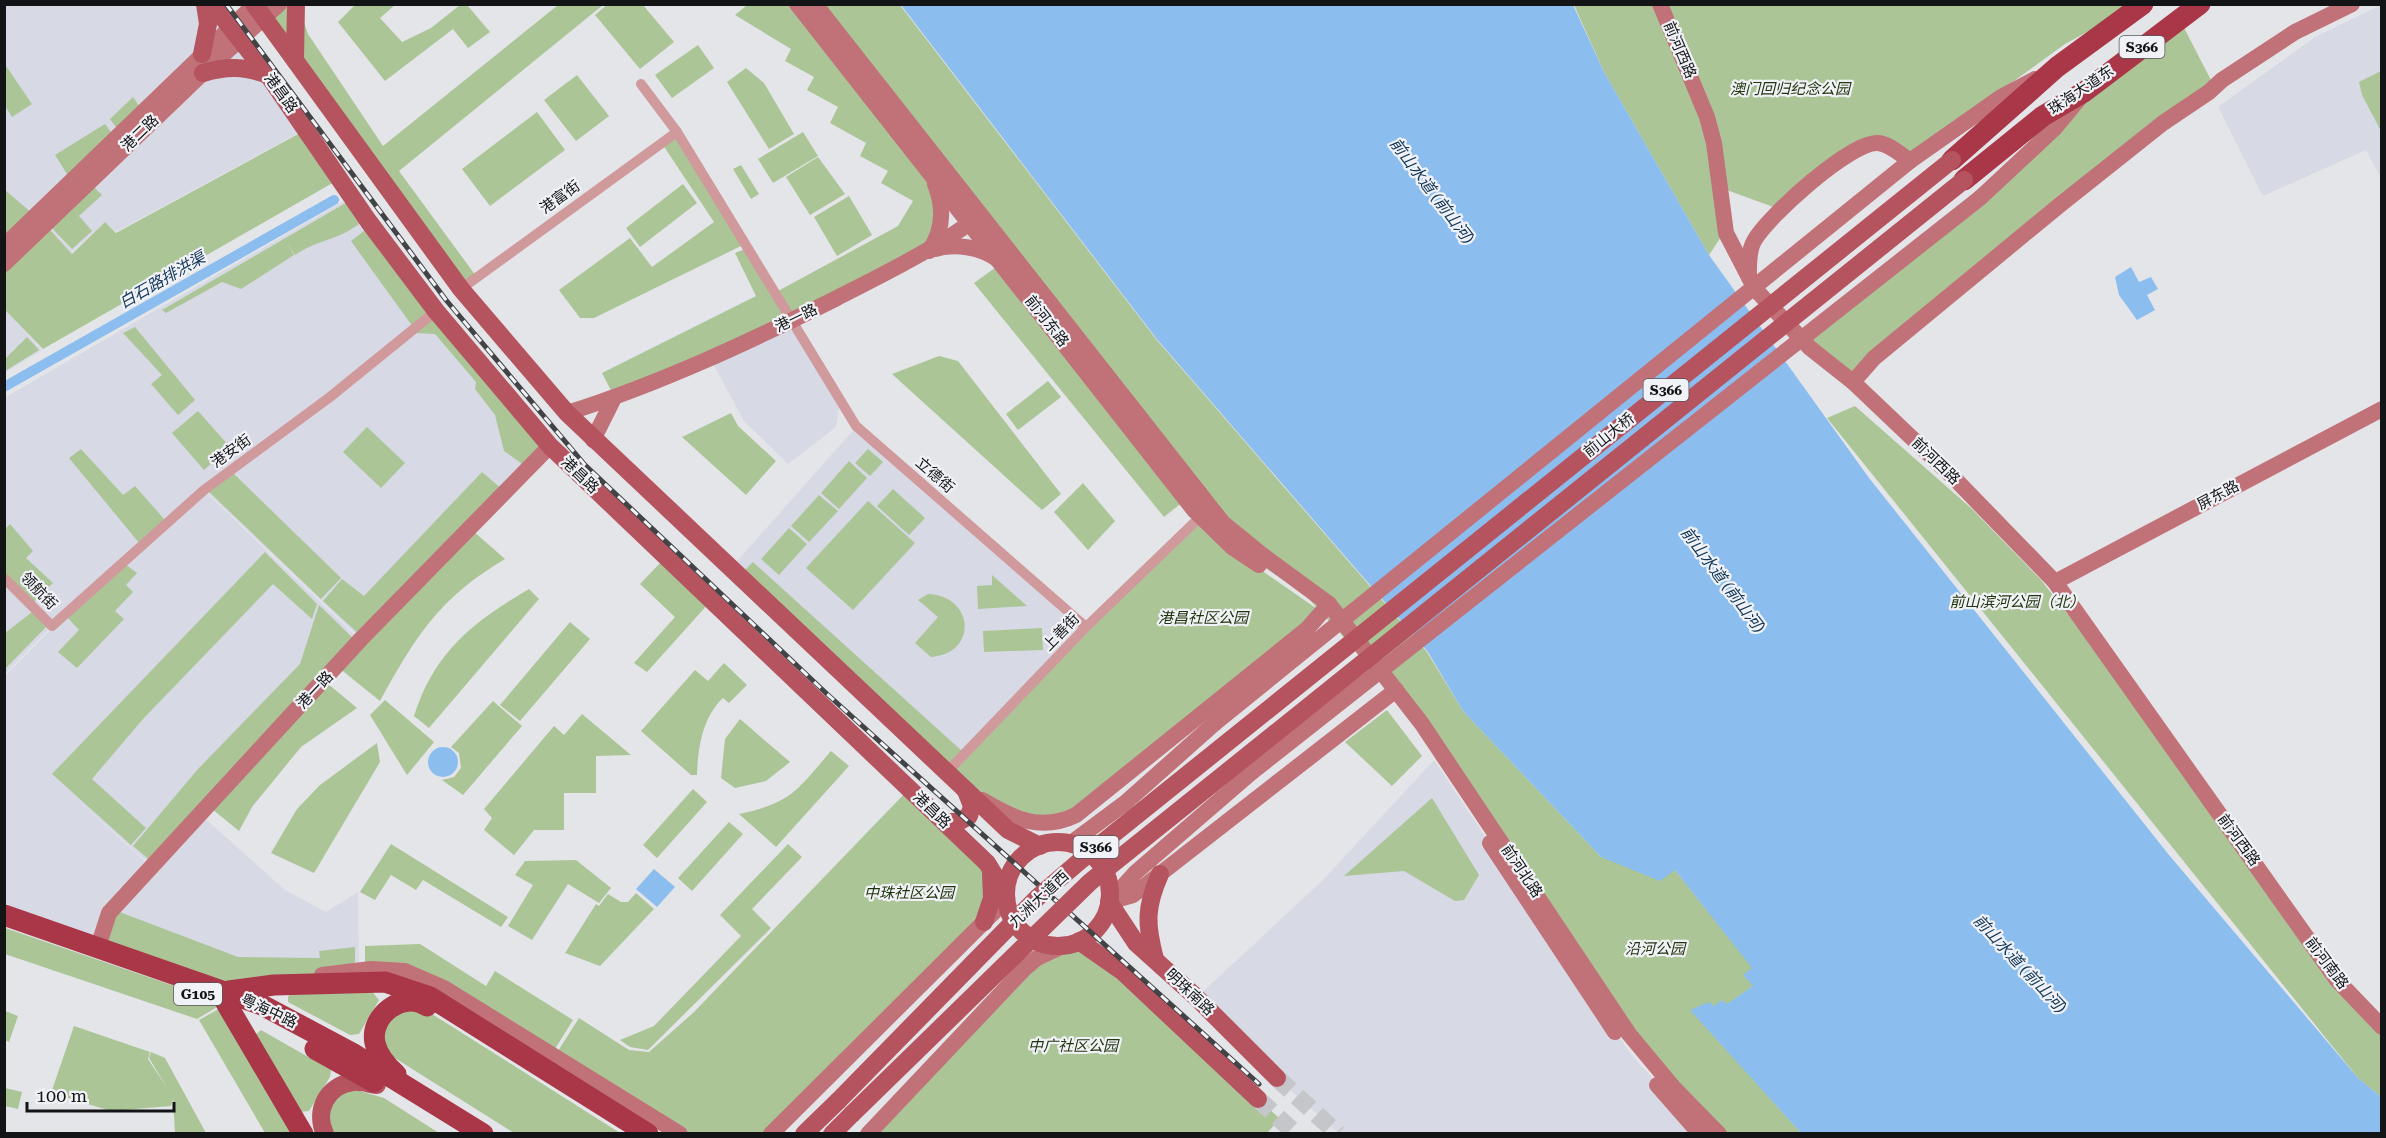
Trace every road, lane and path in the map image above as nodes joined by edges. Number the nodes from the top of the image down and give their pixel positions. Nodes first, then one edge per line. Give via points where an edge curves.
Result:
1 (205, 4) edge
2 (212, 4) edge
3 (279, 4) edge
4 (296, 4) edge
5 (797, 4) edge
6 (815, 4) edge
7 (1660, 4) edge
8 (2143, 4) edge
9 (2200, 4) edge
10 (2352, 4) edge
11 (257, 8) edge
12 (235, 34) junction
13 (202, 54) junction
14 (296, 59) junction
15 (2057, 68) junction
16 (203, 73) junction
17 (268, 75) junction
18 (641, 84) dead end
19 (2084, 92) junction
20 (677, 132) junction
21 (1952, 160) joint
22 (1910, 161) junction
23 (922, 163) junction
24 (1964, 180) joint
25 (970, 223) junction
26 (6, 251) edge
27 (929, 251) junction
28 (1000, 261) junction
29 (1749, 278) junction
30 (461, 289) junction
31 (436, 311) junction
32 (791, 321) junction
33 (1853, 382) junction
34 (614, 398) junction
35 (2382, 409) edge
36 (567, 413) junction
37 (593, 440) junction
38 (550, 446) junction
39 (1201, 516) junction
40 (4, 578) edge
41 (2055, 582) junction
42 (1326, 608) junction
43 (1379, 621) joint
44 (52, 626) joint
45 (1086, 627) junction
46 (1392, 642) joint
47 (1391, 693) junction
48 (947, 772) junction
49 (966, 791) junction
50 (944, 822) junction
51 (1070, 844) junction
52 (1040, 846) junction
53 (987, 863) junction
54 (1160, 874) junction
55 (1006, 894) junction
56 (2278, 894) joint
57 (1109, 902) junction
58 (4, 915) edge
59 (984, 922) junction
60 (4, 928) edge
61 (1071, 944) junction
62 (98, 947) junction
63 (1155, 959) junction
64 (274, 985) junction
65 (225, 997) junction
66 (2382, 1027) edge
67 (1277, 1078) tunnel mouth
68 (380, 1086) junction
69 (414, 1091) junction
70 (1258, 1099) tunnel mouth
71 (303, 1134) edge
72 (325, 1134) edge
73 (456, 1134) edge
74 (483, 1134) edge
75 (630, 1134) edge
76 (648, 1134) edge
77 (680, 1134) edge
78 (771, 1134) edge
79 (804, 1134) edge
80 (832, 1134) edge
81 (868, 1134) edge
82 (1700, 1134) edge
83 (1719, 1134) edge

1 - 13 main road via 208,24
2 - 12 main road, 港昌路
3 - 11 main road, 港二路
4 - 14 main road
5 - 23 main road, 前河东路
6 - 42 main road, 前河东路 via 1223,523
7 - 29 main road, 前河西路 via 1707,117 1726,233
8 - 15 highway, 珠海大道东 / S366
9 - 19 highway, 珠海大道东 / S366
10 - 33 main road via 2295,32 2163,123 1874,358
11 - 12 main road, 港二路
11 - 14 main road, 港昌路
12 - 13 main road, 港二路
12 - 16 main road, 港二路
12 - 17 main road, 港昌路
13 - 26 main road, 港二路
14 - 30 main road, 港昌路
15 - 21 highway, 珠海大道东 / S366
15 - 22 main road via 2001,97
16 - 17 main road via 232,67
16 - 26 main road, 港二路
17 - 31 main road, 港昌路
18 - 20 street
19 - 24 highway, 珠海大道东 / S366 via 2043,116
19 - 57 main road, bridge via 2055,128 1980,198 1252,772 1135,873
20 - 30 street, 港富街
20 - 32 street
21 - 43 main road, 前山大桥 / S366, bridge
22 - 29 main road via 1879,143 1849,153 1786,204 1759,233 1752,244
22 - 51 main road, bridge
23 - 25 main road, 前河东路
23 - 27 main road via 940,197 942,213 936,241
24 - 46 main road, 前山大桥 / S366, bridge
25 - 27 main road, 港一路
25 - 28 main road, 前河东路
27 - 28 main road via 942,247 971,248
27 - 32 main road, 港一路
28 - 39 main road, 前河东路
29 - 33 main road, 前河西路 via 1810,348
30 - 36 main road, 港昌路
31 - 38 main road, 港昌路
31 - 44 street, 港安街 via 330,397 204,490
32 - 34 main road, 港一路
32 - 45 street, 立德街 via 856,426
33 - 41 main road, 前河西路
34 - 36 main road, 港一路
34 - 37 main road
35 - 41 main road, 屏东路
36 - 37 main road, 港昌路
37 - 48 main road, 港昌路
38 - 50 main road, 港昌路
38 - 62 main road, 港一路 via 361,639 110,913
39 - 42 main road, 前河东路 via 1232,547
39 - 45 street, 上善街
40 - 44 street, 领航街
41 - 56 main road, 前河西路
42 - 47 main road, 前河北路
42 - 49 main road via 1307,629 1076,815 1050,824 1024,821
43 - 79 main road, 九洲大道西 / S366, bridge via 1038,897
45 - 48 street, 上善街
46 - 80 main road, 九洲大道西 / S366, bridge via 1090,882
47 - 54 main road
47 - 82 main road, 前河北路 via 1580,983 1624,1044
47 - 83 main road, 前河北路 via 1480,809 1629,1034
48 - 49 main road, 港昌路
49 - 50 main road via 972,806 969,816 958,822
49 - 52 main road, 港昌路 via 1008,830
50 - 53 main road, 港昌路
51 - 52 main road
51 - 57 main road via 1096,859 1105,872
52 - 55 main road via 1016,864
53 - 55 main road, 港昌路
53 - 59 main road via 993,887
54 - 57 main road via 1133,895
54 - 63 main road via 1148,907 1147,928
55 - 59 main road
55 - 61 main road via 1017,926 1038,941
56 - 66 main road, 前河南路 via 2337,980
57 - 61 main road via 1099,925
57 - 63 main road, 明珠南路 via 1136,943
58 - 62 highway, 粤海中路 / G105
59 - 78 main road
60 - 65 highway, 粤海中路 / G105
61 - 70 main road, 明珠南路 via 1122,971
61 - 81 main road via 1037,958 1025,968
62 - 65 highway, 粤海中路 / G105
63 - 67 main road, 明珠南路
64 - 65 highway
64 - 76 highway via 385,982 429,997
64 - 77 main road via 371,969 405,970 444,987
65 - 68 highway, 粤海中路 / G105
65 - 69 highway, 粤海中路 / G105 via 262,1005
65 - 71 highway
68 - 72 main road via 355,1082 330,1091 322,1110
68 - 73 highway, 粤海中路 / G105
69 - 74 highway, 粤海中路 / G105
69 - 75 highway via 386,1064 375,1043 379,1018 390,1007 403,1002 423,1003

